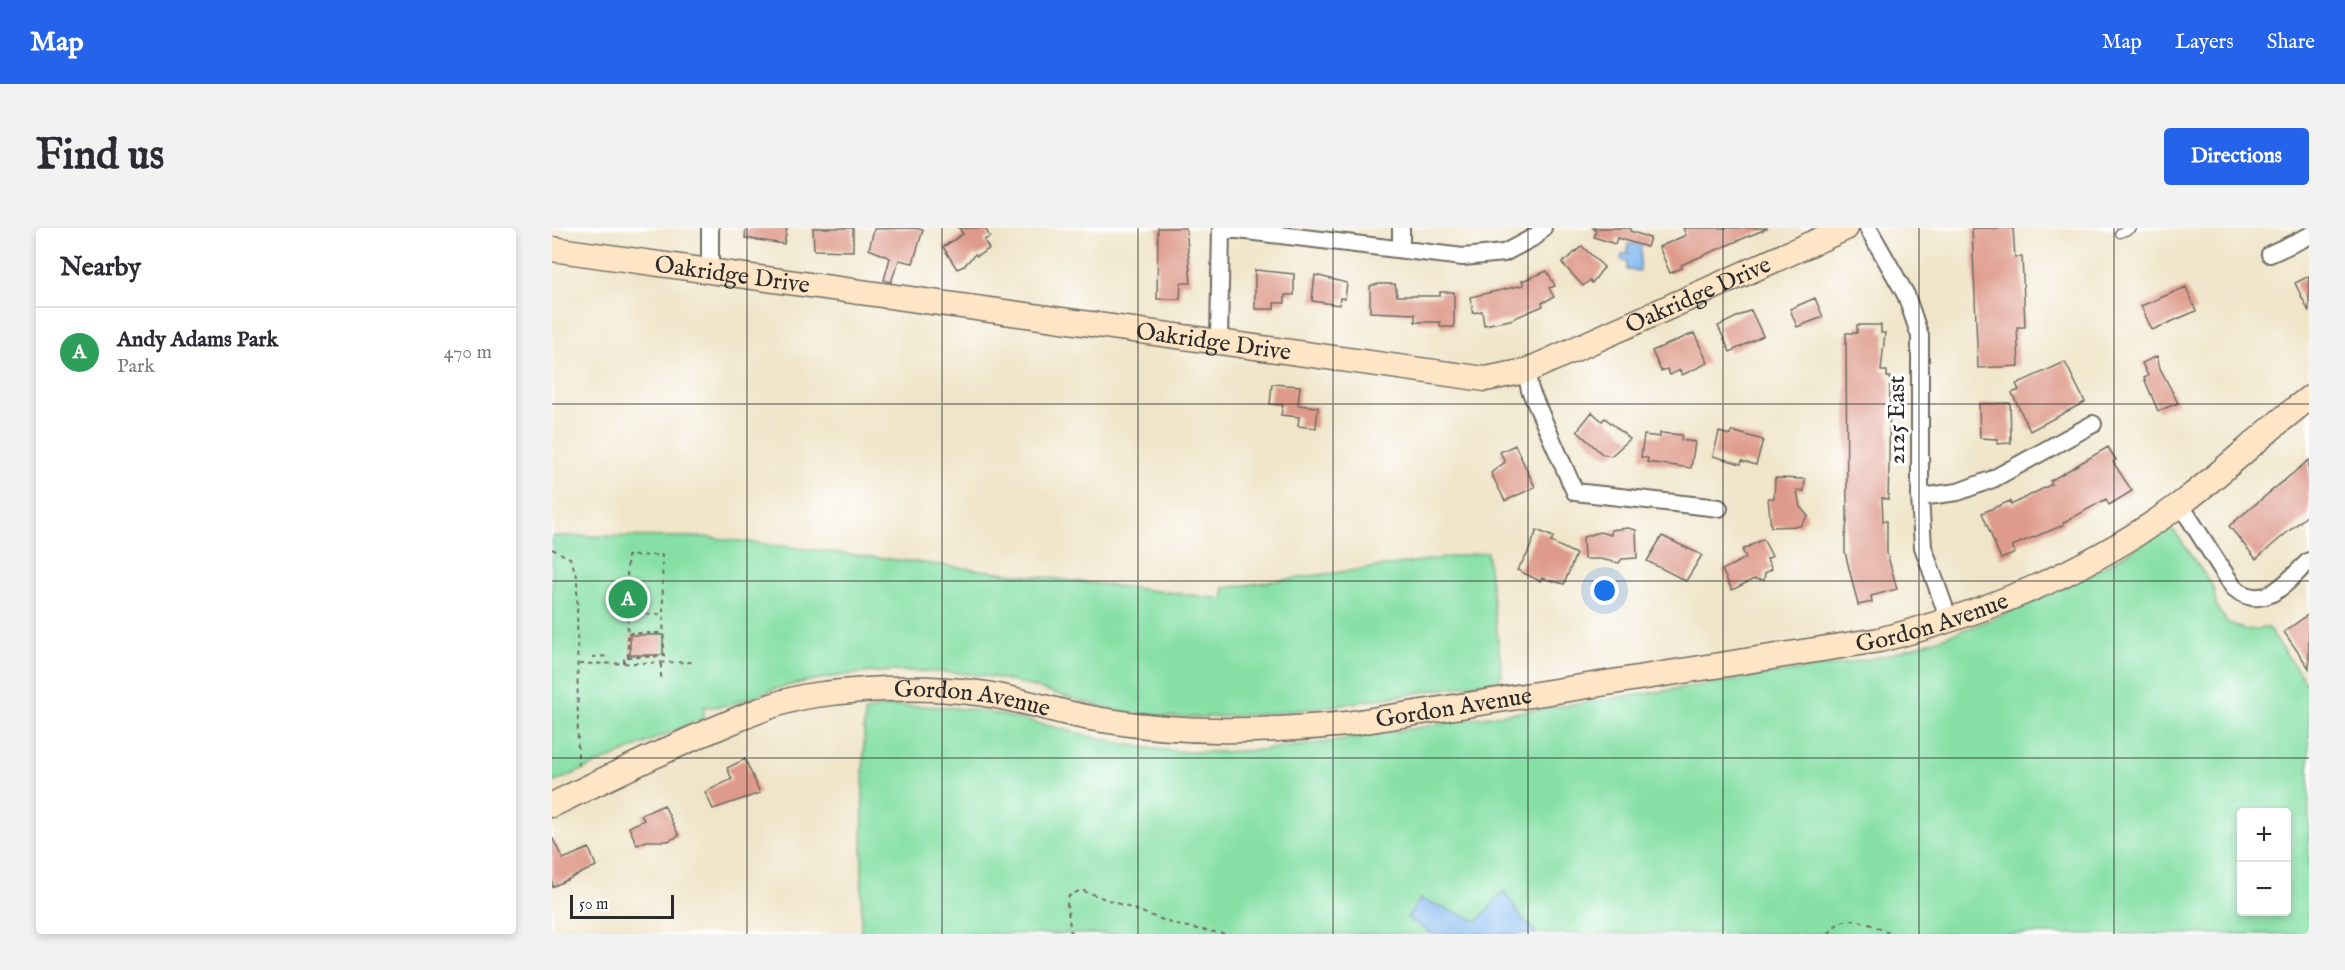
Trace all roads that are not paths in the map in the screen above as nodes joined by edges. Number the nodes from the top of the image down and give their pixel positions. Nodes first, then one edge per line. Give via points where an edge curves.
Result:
1 (710, 228) edge
2 (1221, 228) edge
3 (1401, 228) edge
4 (1543, 228) edge
5 (1846, 228) edge
6 (1868, 228) edge
7 (2132, 228) edge
8 (2120, 232) dead end
9 (2309, 236) edge
10 (552, 249) edge
11 (1401, 249) junction
12 (2270, 255) dead end
13 (710, 272) junction
14 (1219, 340) junction
15 (1526, 371) junction
16 (2309, 398) edge
17 (2093, 424) dead end
18 (1920, 497) junction
19 (2180, 504) junction
20 (1719, 508) dead end
21 (2309, 561) edge
22 (1949, 620) junction
23 (552, 805) edge

1 - 13 street
2 - 11 street
2 - 14 street
3 - 11 street
4 - 11 street via 1504,253 1463,257
5 - 15 main road, Oakridge Drive
6 - 18 street, 2125 East via 1906,295 1920,336
7 - 8 lane
9 - 12 street
10 - 13 main road, Oakridge Drive
13 - 14 main road, Oakridge Drive
14 - 15 main road, Oakridge Drive via 1485,379
15 - 20 street via 1530,390 1575,492
16 - 19 main road, Gordon Avenue
17 - 18 street via 1993,479 1958,492
18 - 22 street, 2125 East via 1923,547
19 - 21 street via 2234,588 2246,598 2272,594
19 - 22 main road, Gordon Avenue via 2068,572 2010,599
22 - 23 main road, Gordon Avenue via 1844,646 1346,724 1285,729 1224,732 1161,728 1100,720 978,693 918,689 814,695 771,705

